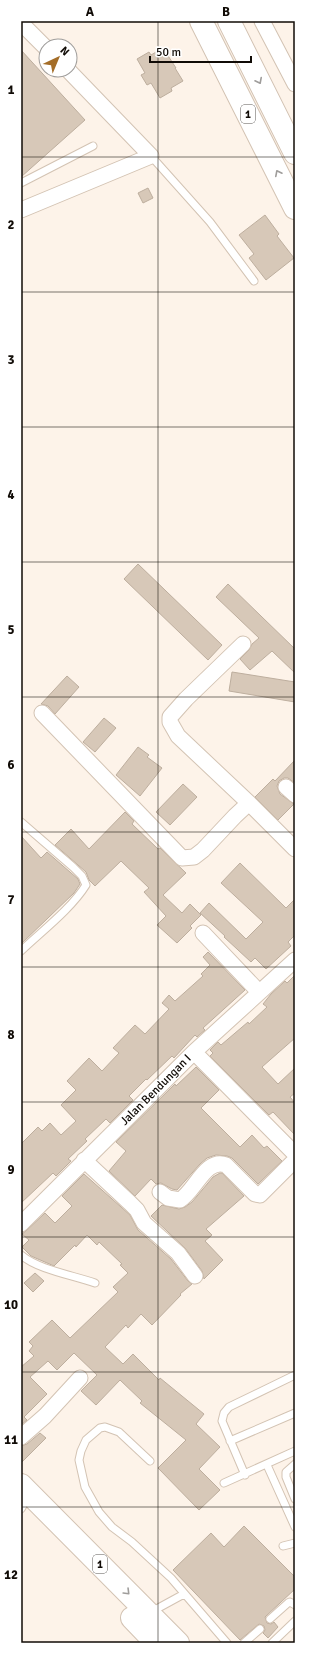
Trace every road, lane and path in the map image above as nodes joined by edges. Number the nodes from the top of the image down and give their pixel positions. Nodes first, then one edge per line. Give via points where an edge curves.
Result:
1 (201, 21) edge
2 (229, 21) edge
3 (262, 21) edge
4 (21, 23) edge
5 (38, 40) edge
6 (76, 78) edge
7 (295, 84) edge
8 (93, 146) dead end
9 (295, 153) edge
10 (151, 156) junction
11 (21, 183) edge
12 (295, 208) edge
13 (21, 210) edge
14 (254, 281) dead end
15 (243, 644) dead end
16 (42, 714) dead end
17 (249, 803) junction
18 (21, 822) edge
19 (295, 849) edge
20 (203, 933) dead end
21 (21, 950) edge
22 (295, 960) edge
23 (259, 992) junction
24 (194, 1052) junction
25 (295, 1154) edge
26 (84, 1160) junction
27 (295, 1160) edge
28 (160, 1192) dead end
29 (21, 1224) edge
30 (21, 1255) edge
31 (195, 1276) dead end
32 (95, 1282) dead end
33 (295, 1375) edge
34 (80, 1378) dead end
35 (295, 1414) edge
36 (21, 1438) edge
37 (230, 1441) junction
38 (295, 1451) edge
39 (150, 1461) dead end
40 (295, 1464) edge
41 (267, 1465) junction
42 (245, 1475) junction
43 (224, 1483) dead end
44 (22, 1499) edge
45 (295, 1499) edge
46 (295, 1527) edge
47 (295, 1543) edge
48 (283, 1546) dead end
49 (184, 1594) junction
50 (295, 1605) edge
51 (149, 1613) junction
52 (270, 1619) dead end
53 (295, 1621) edge
54 (260, 1629) dead end
55 (156, 1643) edge
56 (178, 1643) edge
57 (227, 1643) edge
58 (244, 1643) edge
59 (272, 1643) edge

12 -> 1 highway, 1
2 -> 9 highway, 1
3 - 7 street
4 - 5 street
6 - 10 street
8 - 11 lane
10 - 13 street
10 - 14 lane via 210,222
15 - 17 street via 186,699 170,717 170,722 178,736
16 - 17 street via 182,858 194,857 203,850
17 - 19 street
18 - 21 lane via 73,867 82,876 86,885 82,892
20 - 23 street
22 - 23 street, Jalan Bendungan I
23 - 24 street, Jalan Bendungan I
24 - 25 street
24 - 26 street, Jalan Bendungan I
26 - 29 street, Jalan Bendungan I
26 - 31 street via 133,1206 144,1223 178,1253
27 - 28 street via 260,1195 255,1194 226,1165 220,1163 212,1165 180,1200 168,1198
30 - 32 lane via 40,1267
33 - 37 lane via 229,1407 222,1422
34 - 36 street
35 - 37 lane
37 - 42 lane
38 - 41 lane
39 - 49 lane via 119,1432 105,1427 86,1440 79,1460 85,1487 99,1512 112,1527 171,1578
40 - 45 lane via 286,1472 286,1477
41 - 42 lane
41 - 46 lane
42 - 43 lane
44 -> 51 highway, 1
44 - 55 highway, 1
47 - 48 lane
49 - 51 lane
49 - 57 lane
50 - 52 lane via 288,1603
51 - 56 highway, 1
53 - 59 lane
54 - 58 lane

